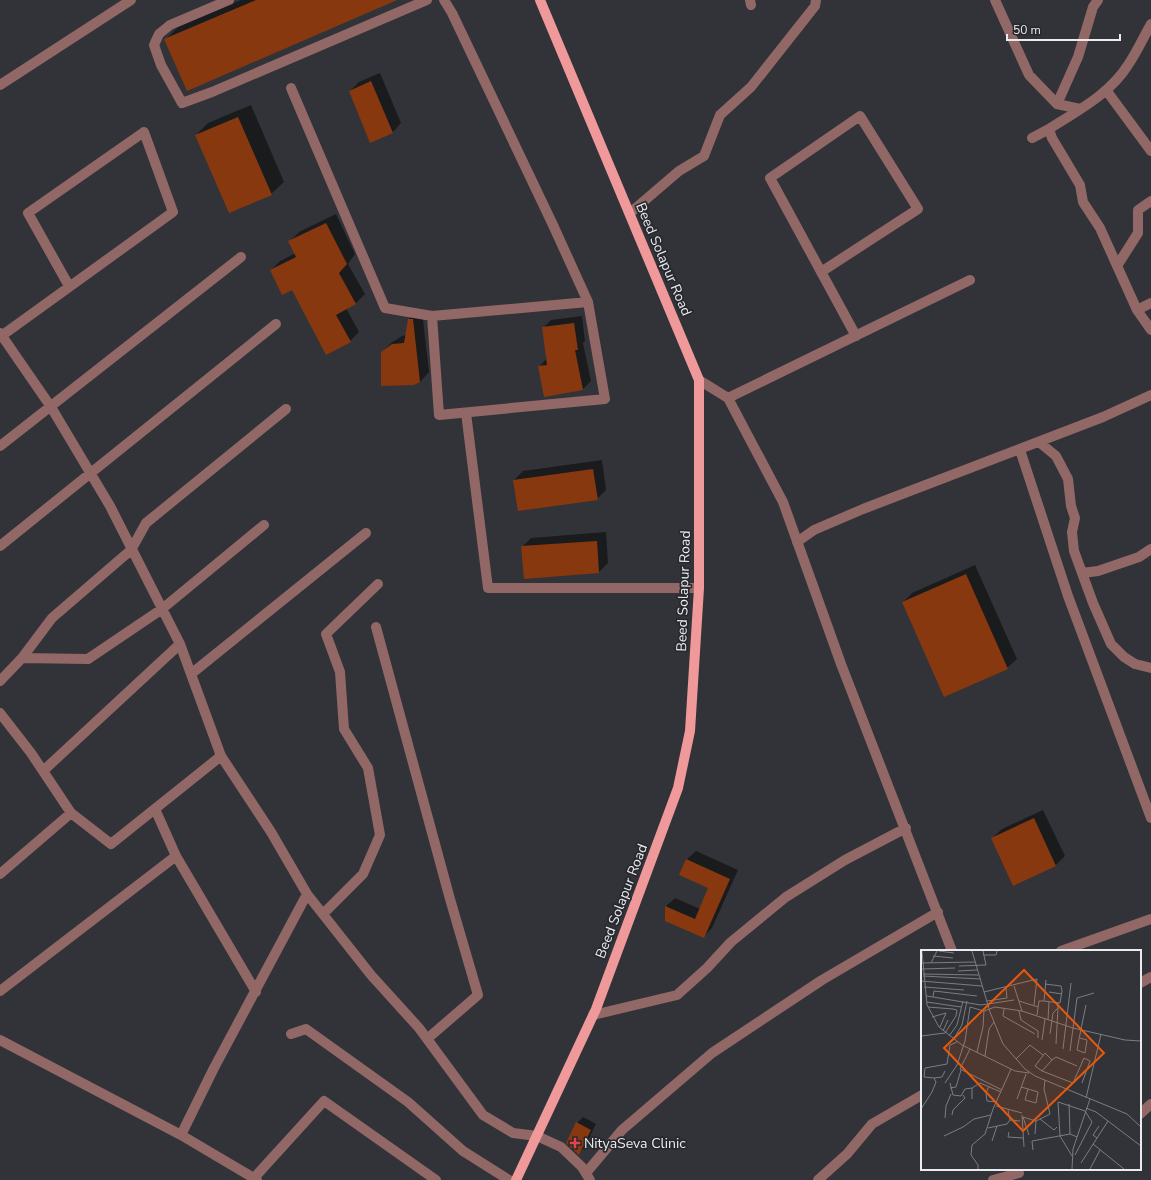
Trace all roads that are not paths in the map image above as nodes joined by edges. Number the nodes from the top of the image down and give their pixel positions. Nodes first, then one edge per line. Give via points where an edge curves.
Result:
1 (131, 0) edge
2 (228, 0) edge
3 (427, 0) edge
4 (444, 0) edge
5 (540, 0) edge
6 (816, 0) edge
7 (995, 0) edge
8 (1098, 0) edge
9 (1151, 24) edge
10 (0, 85) edge
11 (291, 88) dead end
12 (1106, 90) junction
13 (1057, 104) junction
14 (1080, 109) junction
15 (1049, 129) junction
16 (1032, 138) dead end
17 (1151, 151) edge
18 (1151, 201) edge
19 (630, 213) junction
20 (240, 257) dead end
21 (1117, 266) junction
22 (821, 272) junction
23 (970, 280) dead end
24 (70, 286) junction
25 (588, 302) junction
26 (1151, 303) edge
27 (1137, 310) junction
28 (432, 316) junction
29 (276, 324) dead end
30 (1151, 330) edge
31 (0, 335) edge
32 (856, 336) junction
33 (699, 380) junction
34 (728, 398) junction
35 (1149, 398) edge
36 (51, 407) junction
37 (286, 409) dead end
38 (466, 413) junction
39 (1039, 442) junction
40 (0, 446) edge
41 (1020, 450) junction
42 (90, 473) junction
43 (264, 525) dead end
44 (366, 533) dead end
45 (797, 542) junction
46 (0, 546) edge
47 (1151, 549) edge
48 (131, 550) junction
49 (1082, 572) junction
50 (378, 584) dead end
51 (699, 588) junction
52 (162, 609) junction
53 (376, 627) dead end
54 (180, 644) junction
55 (22, 658) junction
56 (1151, 668) edge
57 (191, 674) junction
58 (0, 681) edge
59 (0, 713) edge
60 (221, 756) junction
61 (43, 771) junction
62 (155, 809) junction
63 (71, 814) junction
64 (1151, 818) edge
65 (906, 828) junction
66 (176, 856) junction
67 (0, 874) edge
68 (307, 894) junction
69 (938, 912) junction
70 (323, 914) junction
71 (1151, 919) edge
72 (952, 950) edge
73 (1064, 950) edge
74 (1151, 977) edge
75 (1141, 982) edge
76 (0, 991) edge
77 (256, 992) junction
78 (593, 1015) junction
79 (291, 1034) dead end
80 (427, 1039) junction
81 (0, 1040) edge
82 (921, 1096) edge
83 (1151, 1104) edge
84 (1141, 1113) edge
85 (181, 1135) junction
86 (537, 1136) junction
87 (1019, 1174) edge
88 (588, 1176) edge
89 (255, 1179) edge
90 (436, 1180) edge
91 (509, 1180) edge
92 (516, 1180) edge
93 (818, 1180) edge
94 (993, 1180) edge

1 - 10 street
2 - 3 street via 170,25 159,34 154,45 161,65 182,103
4 - 25 street
5 - 19 main road, Beed Solapur Road
6 - 19 street via 815,6 750,87 720,115 704,156 679,171
7 - 13 street via 1029,75
8 - 13 street via 1093,7 1078,58
9 - 12 street via 1128,66
11 - 28 street via 385,308
12 - 14 street
12 - 17 street
13 - 14 street
14 - 15 street
15 - 16 street
15 - 21 street via 1080,185 1083,202 1100,228
18 - 21 street via 1138,210 1138,233
19 - 33 main road, Beed Solapur Road
20 - 36 street
21 - 27 street
22 - 22 street via 770,178 860,116 918,209
22 - 32 street
23 - 32 street
24 - 24 street via 173,212 144,132 28,213
24 - 31 street
25 - 28 street
25 - 38 street via 605,399
26 - 27 street
27 - 30 street
28 - 38 street via 439,415
29 - 42 street
31 - 36 street
32 - 34 street
33 - 34 street
33 - 51 main road, Beed Solapur Road
34 - 45 street via 783,502
35 - 39 street
36 - 40 street
36 - 42 street
37 - 48 street via 146,523
38 - 51 street via 488,588
39 - 41 street
39 - 49 street via 1056,456 1068,479 1075,518 1072,532 1074,551
41 - 45 street via 863,509 814,530
41 - 64 street via 1068,596
42 - 46 street
42 - 48 street via 110,506
43 - 52 street
44 - 57 street
45 - 65 street via 841,664
47 - 49 street via 1139,557 1098,571
48 - 52 street
48 - 55 street via 52,618
49 - 56 street via 1111,644 1135,664
50 - 70 street via 326,634 340,672 344,729 368,768 380,835 363,874
51 - 78 main road, Beed Solapur Road via 690,731 678,788
52 - 54 street
52 - 55 street via 88,659
53 - 80 street via 478,995
54 - 57 street
54 - 61 street
55 - 58 street
57 - 60 street
59 - 61 street
60 - 62 street
60 - 68 street via 271,832
61 - 63 street
62 - 63 street via 111,844
62 - 66 street
63 - 67 street
65 - 69 street
65 - 78 street via 845,860 786,897 731,942 677,995
66 - 76 street
66 - 77 street
68 - 70 street
68 - 77 street
69 - 72 street
69 - 88 street via 822,980 712,1053 622,1130
70 - 80 street via 371,976
71 - 73 street
74 - 75 street
77 - 85 street
78 - 86 main road, Beed Solapur Road
79 - 91 street via 306,1028 408,1102 463,1150
80 - 86 street via 483,1115 513,1133
81 - 85 street
82 - 93 street via 872,1124 847,1154
83 - 84 street
85 - 89 street
86 - 88 street via 561,1147
86 - 92 main road, Beed Solapur Road
87 - 94 street
89 - 90 street via 324,1101

